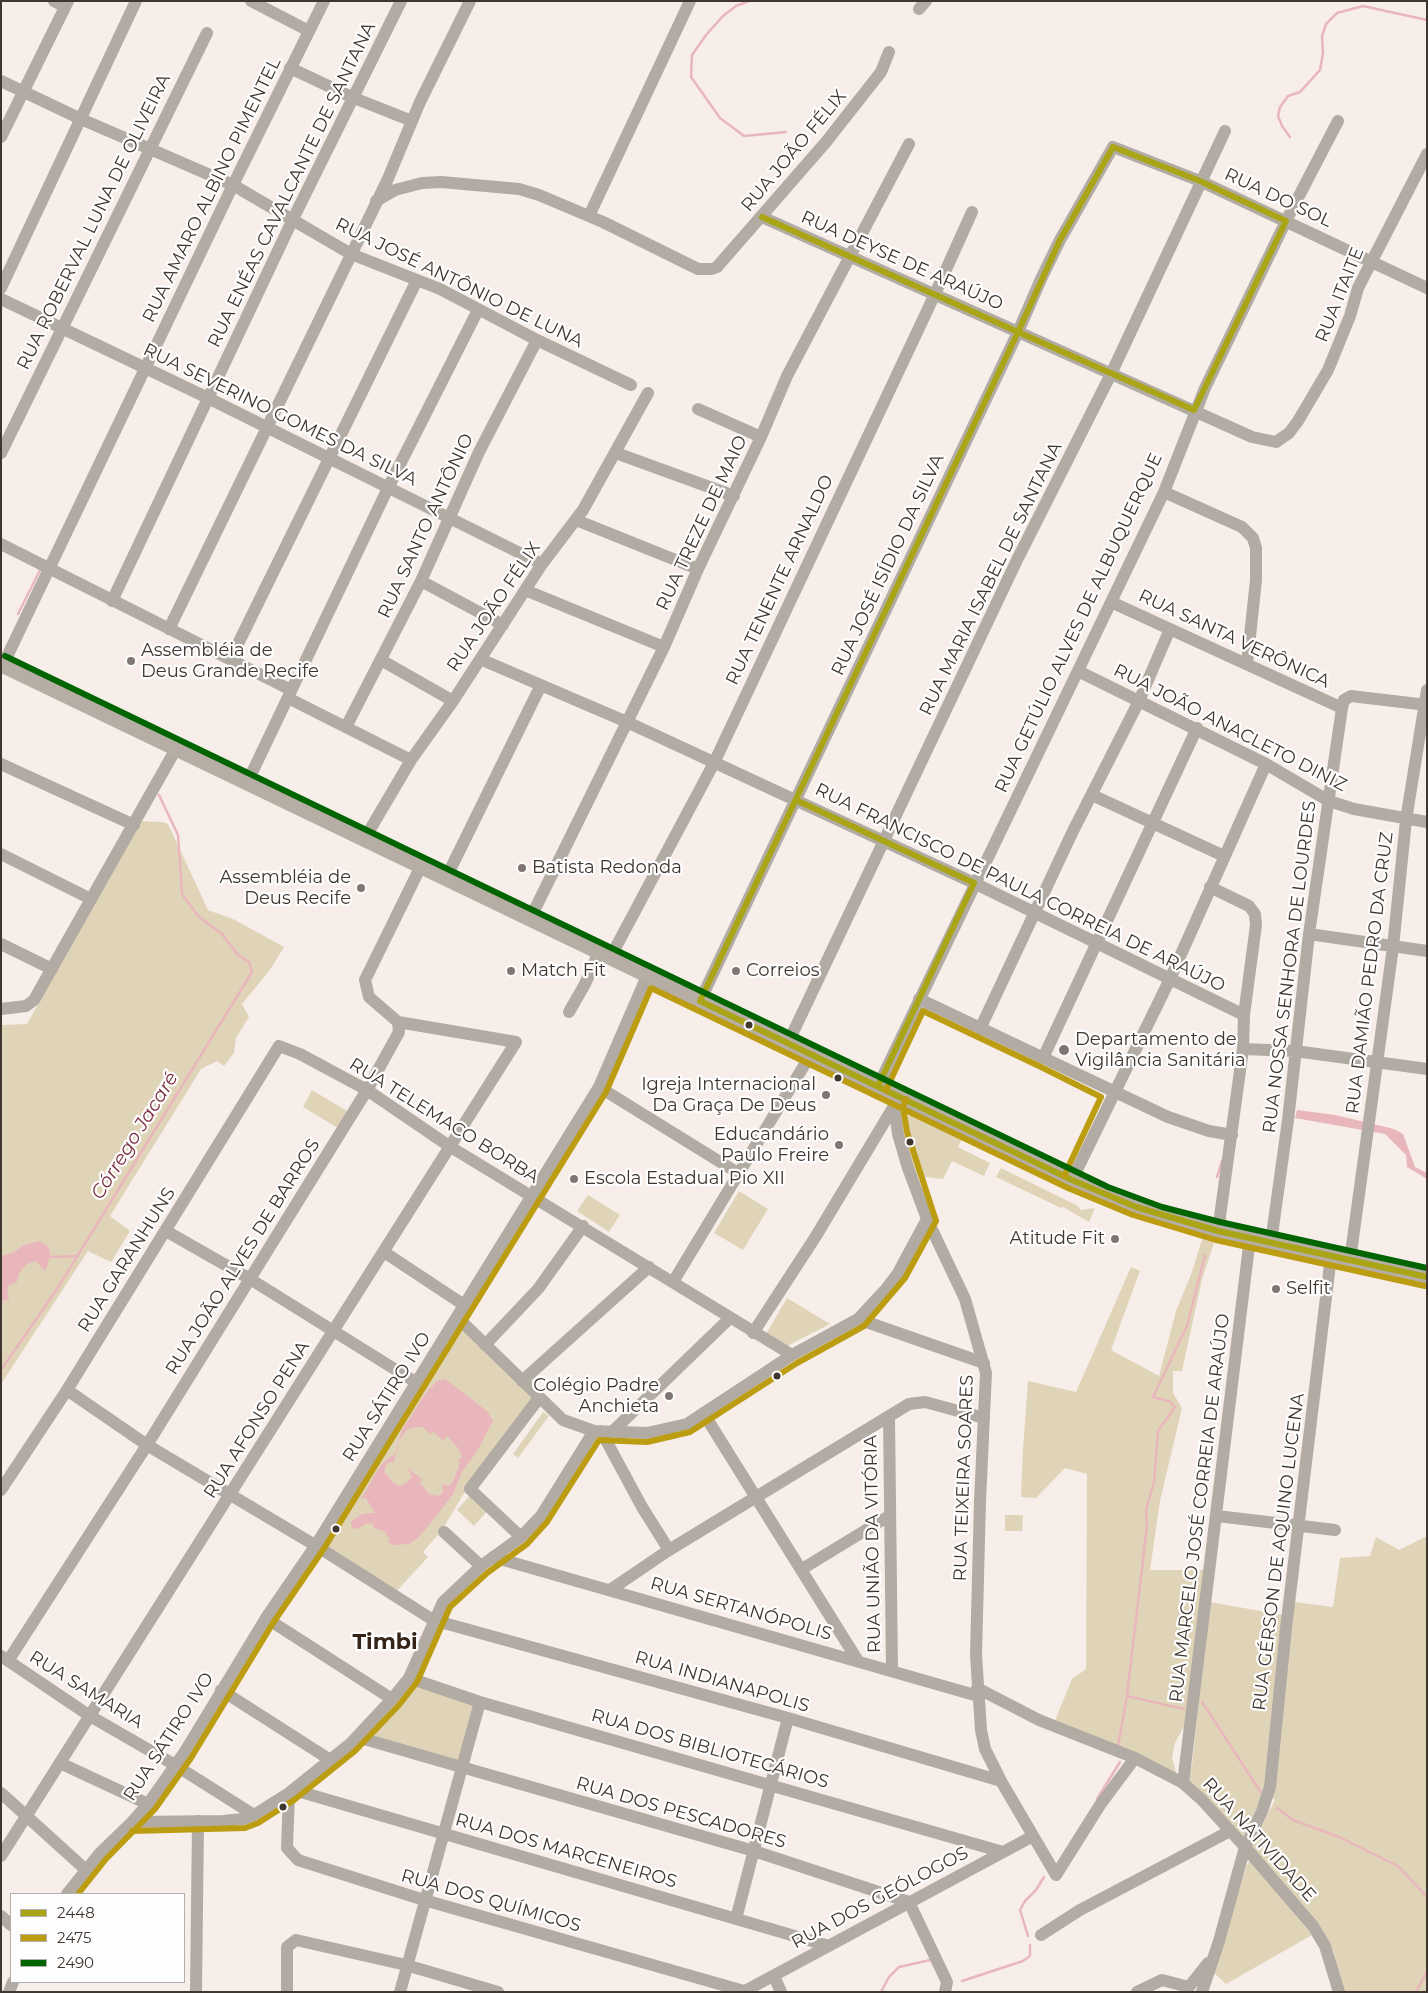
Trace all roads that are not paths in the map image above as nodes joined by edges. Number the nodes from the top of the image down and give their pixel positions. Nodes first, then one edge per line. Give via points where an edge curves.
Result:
1 (136, 1) edge
2 (251, 1) edge
3 (324, 1) edge
4 (401, 1) edge
5 (470, 1) edge
6 (690, 1) edge
7 (62, 3) edge
8 (309, 31) junction
9 (207, 34) dead end
10 (889, 52) dead end
11 (290, 68) junction
12 (1, 82) edge
13 (23, 92) junction
14 (354, 98) junction
15 (81, 119) junction
16 (412, 121) junction
17 (1338, 121) dead end
18 (1225, 131) dead end
19 (1, 137) edge
20 (908, 144) dead end
21 (1113, 147) joint
22 (150, 148) junction
23 (1427, 154) edge
24 (1200, 181) junction
25 (233, 185) junction
26 (376, 202) junction
27 (972, 212) dead end
28 (589, 216) junction
29 (762, 217) junction
30 (293, 219) junction
31 (1286, 221) junction
32 (351, 254) junction
33 (849, 256) junction
34 (1372, 261) junction
35 (417, 280) junction
36 (1, 288) edge
37 (1427, 288) edge
38 (936, 294) junction
39 (1, 299) edge
40 (478, 310) junction
41 (62, 328) junction
42 (1018, 332) junction
43 (537, 340) junction
44 (145, 369) junction
45 (1111, 374) junction
46 (631, 385) dead end
47 (648, 393) dead end
48 (208, 398) junction
49 (698, 410) dead end
50 (1194, 410) junction
51 (268, 428) junction
52 (761, 437) junction
53 (1276, 442) joint
54 (1, 453) edge
55 (616, 453) junction
56 (331, 459) junction
57 (388, 488) junction
58 (1164, 492) junction
59 (734, 496) junction
60 (449, 516) junction
61 (576, 520) junction
62 (1, 544) edge
63 (542, 564) junction
64 (49, 567) junction
65 (698, 569) junction
66 (421, 581) junction
67 (525, 590) junction
68 (112, 601) junction
69 (1111, 602) junction
70 (503, 625) junction
71 (169, 629) junction
72 (1170, 629) junction
73 (664, 646) junction
74 (231, 658) junction
75 (480, 659) junction
76 (381, 660) junction
77 (2, 664) edge
78 (1248, 664) junction
79 (1078, 671) junction
80 (541, 685) junction
81 (1427, 690) edge
82 (290, 694) junction
83 (453, 701) junction
84 (1139, 701) junction
85 (1344, 702) junction
86 (1426, 705) edge
87 (627, 722) junction
88 (346, 727) junction
89 (1197, 728) junction
90 (177, 747) junction
91 (411, 760) junction
92 (714, 763) junction
93 (1, 764) edge
94 (1266, 764) junction
95 (248, 781) junction
96 (1092, 795) junction
97 (796, 800) junction
98 (1329, 801) junction
99 (1406, 820) junction
100 (1427, 822) edge
101 (1154, 823) junction
102 (134, 824) junction
103 (365, 838) junction
104 (885, 842) junction
105 (1, 854) edge
106 (1224, 856) junction
107 (421, 866) junction
108 (446, 878) junction
109 (974, 883) junction
110 (1210, 887) junction
111 (91, 898) junction
112 (1034, 913) junction
113 (530, 919) junction
114 (1308, 934) junction
115 (1, 944) edge
116 (1098, 944) junction
117 (1393, 947) junction
118 (1427, 951) edge
119 (605, 955) junction
120 (52, 970) junction
121 (647, 976) junction
122 (1170, 979) junction
123 (919, 1000) junction
124 (700, 1001) junction
125 (1, 1009) edge
126 (569, 1012) dead end
127 (1244, 1015) junction
128 (398, 1022) junction
129 (980, 1028) junction
130 (788, 1043) junction
131 (279, 1046) joint
132 (1243, 1049) junction
133 (1295, 1051) junction
134 (811, 1054) junction
135 (1043, 1058) junction
136 (1378, 1062) junction
137 (1427, 1069) edge
138 (878, 1086) junction
139 (599, 1087) junction
140 (367, 1090) junction
141 (1113, 1092) junction
142 (896, 1101) junction
143 (1232, 1135) junction
144 (449, 1146) junction
145 (738, 1173) junction
146 (1072, 1180) junction
147 (532, 1196) junction
148 (927, 1219) junction
149 (583, 1226) junction
150 (166, 1231) junction
151 (1218, 1231) junction
152 (1250, 1238) junction
153 (1271, 1242) junction
154 (384, 1252) junction
155 (1331, 1256) junction
156 (1350, 1260) junction
157 (649, 1267) junction
158 (1427, 1277) edge
159 (250, 1279) junction
160 (673, 1282) junction
161 (464, 1304) junction
162 (457, 1317) junction
163 (730, 1318) junction
164 (858, 1319) junction
165 (333, 1332) junction
166 (753, 1333) junction
167 (485, 1345) junction
168 (792, 1355) junction
169 (984, 1363) junction
170 (522, 1381) junction
171 (417, 1383) junction
172 (67, 1390) junction
173 (539, 1398) junction
174 (704, 1414) junction
175 (889, 1417) junction
176 (984, 1418) junction
177 (603, 1431) junction
178 (147, 1445) junction
179 (1, 1490) edge
180 (232, 1494) junction
181 (755, 1497) junction
182 (889, 1516) junction
183 (1217, 1516) junction
184 (1299, 1525) junction
185 (1335, 1530) dead end
186 (444, 1532) dead end
187 (521, 1537) junction
188 (316, 1545) junction
189 (669, 1550) junction
190 (493, 1557) junction
191 (481, 1566) junction
192 (802, 1569) junction
193 (610, 1590) junction
194 (266, 1618) junction
195 (433, 1620) junction
196 (4, 1658) edge
197 (858, 1661) junction
198 (892, 1671) junction
199 (409, 1678) junction
200 (221, 1690) junction
201 (978, 1692) junction
202 (392, 1698) junction
203 (480, 1702) junction
204 (90, 1716) junction
205 (788, 1718) junction
206 (357, 1737) junction
207 (1135, 1758) junction
208 (332, 1761) junction
209 (60, 1763) junction
210 (175, 1765) junction
211 (462, 1768) junction
212 (1001, 1781) junction
213 (1182, 1783) junction
214 (771, 1785) junction
215 (292, 1791) junction
216 (1, 1793) edge
217 (148, 1804) junction
218 (26, 1816) junction
219 (254, 1816) junction
220 (198, 1821) junction
221 (132, 1822) junction
222 (1230, 1831) junction
223 (444, 1833) junction
224 (1033, 1836) junction
225 (1245, 1847) junction
226 (754, 1851) junction
227 (1002, 1852) junction
228 (1, 1856) edge
229 (86, 1870) junction
230 (68, 1893) edge
231 (424, 1900) junction
232 (909, 1902) junction
233 (736, 1919) junction
234 (1041, 1935) dead end
235 (829, 1946) junction
236 (406, 1965) junction
237 (774, 1976) junction
238 (946, 1987) edge
239 (1200, 1987) edge
240 (196, 1992) edge
241 (287, 1992) edge
242 (400, 1992) edge
243 (498, 1992) edge
244 (744, 1992) edge
245 (781, 1992) edge
246 (1137, 1992) edge
247 (1339, 1992) edge

1 - 15 street
2 - 8 street
3 - 8 street, RUA AMARO ALBINO PIMENTEL
4 - 14 street, RUA ENÉAS CAVALCANTE DE SANTANA
5 - 16 street
6 - 28 street
7 - 13 street
8 - 11 street, RUA AMARO ALBINO PIMENTEL
9 - 22 street, RUA ROBERVAL LUNA DE OLIVEIRA
10 - 29 street, RUA JOÃO FÉLIX via 881,72
11 - 14 street
11 - 25 street, RUA AMARO ALBINO PIMENTEL
12 - 13 street, RUA JOSÉ ANTÔNIO DE LUNA
13 - 15 street, RUA JOSÉ ANTÔNIO DE LUNA
13 - 19 street
14 - 16 street
14 - 30 street, RUA ENÉAS CAVALCANTE DE SANTANA
15 - 22 street, RUA JOSÉ ANTÔNIO DE LUNA
15 - 36 street
16 - 26 street
17 - 31 street, RUA GETÚLIO ALVES DE ALBUQUERQUE
18 - 24 street, RUA MARIA ISABEL DE SANTANA
20 - 33 street, RUA TREZE DE MAIO
21 - 24 street, RUA DO SOL
21 - 42 street, RUA JOSÉ ISÍDIO DA SILVA via 1060,240
22 - 25 street, RUA JOSÉ ANTÔNIO DE LUNA
22 - 41 street, RUA ROBERVAL LUNA DE OLIVEIRA
23 - 34 street, RUA ITAITE
24 - 31 street, RUA DO SOL
24 - 45 street, RUA MARIA ISABEL DE SANTANA
25 - 30 street, RUA JOSÉ ANTÔNIO DE LUNA
25 - 44 street, RUA AMARO ALBINO PIMENTEL
26 - 28 street via 406,186 441,182 539,194
26 - 32 street
27 - 38 street, RUA TENENTE ARNALDO
28 - 29 street, RUA JOÃO FÉLIX via 705,270 717,267
29 - 33 street, RUA DEYSE DE ARAÚJO
30 - 32 street, RUA JOSÉ ANTÔNIO DE LUNA
30 - 48 street, RUA ENÉAS CAVALCANTE DE SANTANA
31 - 34 street, RUA DO SOL
31 - 50 street, RUA GETÚLIO ALVES DE ALBUQUERQUE
32 - 35 street, RUA JOSÉ ANTÔNIO DE LUNA
32 - 51 street
33 - 38 street, RUA DEYSE DE ARAÚJO
33 - 52 street, RUA TREZE DE MAIO via 787,376
34 - 37 street, RUA DO SOL
34 - 53 street, RUA ITAITE via 1358,288 1328,370 1298,421
35 - 40 street, RUA JOSÉ ANTÔNIO DE LUNA
35 - 56 street
38 - 42 street, RUA DEYSE DE ARAÚJO
38 - 92 street, RUA TENENTE ARNALDO
39 - 41 street, RUA SEVERINO GOMES DA SILVA
40 - 43 street, RUA JOSÉ ANTÔNIO DE LUNA
40 - 57 street
41 - 44 street, RUA SEVERINO GOMES DA SILVA
41 - 54 street, RUA ROBERVAL LUNA DE OLIVEIRA
42 - 45 street, RUA DEYSE DE ARAÚJO
42 - 97 street, RUA JOSÉ ISÍDIO DA SILVA
43 - 46 street, RUA JOSÉ ANTÔNIO DE LUNA
43 - 60 street, RUA SANTO ANTÔNIO
44 - 48 street, RUA SEVERINO GOMES DA SILVA
44 - 64 street, RUA AMARO ALBINO PIMENTEL
45 - 50 street, RUA DEYSE DE ARAÚJO
45 - 104 street, RUA MARIA ISABEL DE SANTANA via 1017,560
47 - 55 street, RUA JOÃO FÉLIX
48 - 51 street, RUA SEVERINO GOMES DA SILVA
48 - 68 street, RUA ENÉAS CAVALCANTE DE SANTANA
49 - 52 street
50 - 53 street, RUA DEYSE DE ARAÚJO via 1252,438
50 - 58 street, RUA GETÚLIO ALVES DE ALBUQUERQUE
51 - 56 street, RUA SEVERINO GOMES DA SILVA
51 - 71 street
52 - 59 street, RUA TREZE DE MAIO
55 - 59 street
55 - 61 street, RUA JOÃO FÉLIX
56 - 57 street, RUA SEVERINO GOMES DA SILVA
56 - 74 street
57 - 60 street, RUA SEVERINO GOMES DA SILVA
57 - 82 street
58 - 69 street, RUA GETÚLIO ALVES DE ALBUQUERQUE
58 - 78 street via 1242,527 1253,538 1256,580
59 - 65 street, RUA TREZE DE MAIO
60 - 63 street, RUA SEVERINO GOMES DA SILVA
60 - 66 street, RUA SANTO ANTÔNIO
61 - 63 street, RUA JOÃO FÉLIX
61 - 65 street
62 - 64 street
63 - 67 street, RUA JOÃO FÉLIX
64 - 68 street
64 - 77 street, RUA AMARO ALBINO PIMENTEL
65 - 73 street, RUA TREZE DE MAIO
66 - 70 street
66 - 76 street, RUA SANTO ANTÔNIO
67 - 70 street, RUA JOÃO FÉLIX
67 - 73 street
68 - 71 street
69 - 72 street, RUA SANTA VERÔNICA
69 - 79 street, RUA GETÚLIO ALVES DE ALBUQUERQUE
70 - 75 street, RUA JOÃO FÉLIX
71 - 74 street
72 - 78 street, RUA SANTA VERÔNICA
72 - 84 street
73 - 87 street, RUA TREZE DE MAIO
74 - 82 street
75 - 80 street, RUA FRANCISCO DE PAULA CORREIA DE ARAÚJO
75 - 83 street, RUA JOÃO FÉLIX
76 - 83 street
76 - 88 street, RUA SANTO ANTÔNIO
77 - 90 main road
78 - 85 street, RUA SANTA VERÔNICA
79 - 84 street, RUA JOÃO ANACLETO DINIZ
79 - 109 street, RUA GETÚLIO ALVES DE ALBUQUERQUE
80 - 87 street, RUA FRANCISCO DE PAULA CORREIA DE ARAÚJO
80 - 108 street
81 - 86 street, RUA DAMIÃO PEDRO DA CRUZ
82 - 88 street
82 - 95 street
83 - 91 street, RUA JOÃO FÉLIX
84 - 89 street, RUA JOÃO ANACLETO DINIZ
84 - 96 street
85 - 86 street, RUA SANTA VERÔNICA
85 - 98 street, RUA NOSSA SENHORA DE LOURDES
86 - 99 street, RUA DAMIÃO PEDRO DA CRUZ
87 - 92 street, RUA FRANCISCO DE PAULA CORREIA DE ARAÚJO
87 - 113 street, RUA TREZE DE MAIO
88 - 91 street
89 - 94 street, RUA JOÃO ANACLETO DINIZ
89 - 101 street
90 - 95 main road
90 - 102 street
91 - 103 street, RUA JOÃO FÉLIX
92 - 97 street, RUA FRANCISCO DE PAULA CORREIA DE ARAÚJO
92 - 119 street, RUA TENENTE ARNALDO
93 - 102 street
94 - 98 street, RUA JOÃO ANACLETO DINIZ
94 - 106 street
95 - 103 main road
96 - 101 street
96 - 112 street
97 - 104 street, RUA FRANCISCO DE PAULA CORREIA DE ARAÚJO
97 - 124 street, RUA JOSÉ ISÍDIO DA SILVA
98 - 99 street, RUA JOÃO ANACLETO DINIZ
98 - 114 street, RUA NOSSA SENHORA DE LOURDES
99 - 100 street, RUA JOÃO ANACLETO DINIZ
99 - 117 street, RUA DAMIÃO PEDRO DA CRUZ
101 - 106 street
101 - 116 street
102 - 111 street
103 - 107 main road
104 - 109 street, RUA FRANCISCO DE PAULA CORREIA DE ARAÚJO
104 - 130 street, RUA MARIA ISABEL DE SANTANA
105 - 111 street
106 - 110 street
107 - 108 main road
107 - 128 street via 365,980 370,997
108 - 113 main road
109 - 112 street, RUA FRANCISCO DE PAULA CORREIA DE ARAÚJO
109 - 123 street, RUA GETÚLIO ALVES DE ALBUQUERQUE
110 - 122 street
110 - 127 street via 1240,900 1255,914
111 - 120 street
112 - 116 street, RUA FRANCISCO DE PAULA CORREIA DE ARAÚJO
112 - 129 street
113 - 119 main road
114 - 117 street
114 - 133 street, RUA NOSSA SENHORA DE LOURDES
115 - 120 street
116 - 122 street, RUA FRANCISCO DE PAULA CORREIA DE ARAÚJO
116 - 135 street
117 - 118 street
117 - 136 street, RUA DAMIÃO PEDRO DA CRUZ
119 - 121 main road
119 - 126 street, RUA TENENTE ARNALDO
120 - 125 street via 31,1004
121 - 124 main road
121 - 139 street, RUA SÁTIRO IVO
122 - 127 street, RUA FRANCISCO DE PAULA CORREIA DE ARAÚJO
122 - 141 street
123 - 129 street
123 - 138 street, RUA GETÚLIO ALVES DE ALBUQUERQUE
124 - 130 main road
127 - 132 street
128 - 140 street, RUA JOÃO ALVES DE BARROS via 399,1032
128 - 144 street, RUA AFONSO PENA via 516,1042
129 - 135 street
130 - 134 main road
131 - 140 street, RUA TELEMACO BORBA
131 - 150 street, RUA GARANHUNS
132 - 133 street
132 - 143 street
133 - 136 street
133 - 153 street, RUA NOSSA SENHORA DE LOURDES
134 - 138 main road
134 - 145 street
135 - 141 street
136 - 137 street
136 - 156 street, RUA DAMIÃO PEDRO DA CRUZ
138 - 142 main road
139 - 145 street
139 - 147 street, RUA SÁTIRO IVO
140 - 144 street, RUA TELEMACO BORBA
140 - 159 street, RUA JOÃO ALVES DE BARROS
141 - 143 street via 1189,1125
141 - 146 street
142 - 146 main road
142 - 148 street, RUA TEIXEIRA SOARES via 902,1145
142 - 166 street
143 - 151 street
144 - 147 street, RUA TELEMACO BORBA
144 - 154 street, RUA AFONSO PENA
145 - 160 street
146 - 151 main road via 1136,1207
147 - 149 street, RUA TELEMACO BORBA
147 - 161 street, RUA SÁTIRO IVO
148 - 164 street via 898,1272
148 - 169 street, RUA TEIXEIRA SOARES via 965,1299
149 - 157 street, RUA TELEMACO BORBA
149 - 167 street via 538,1289
150 - 159 street
150 - 172 street, RUA GARANHUNS
151 - 152 main road
152 - 153 main road
152 - 183 street, RUA MARCELO JOSÉ CORREIA DE ARAÚJO
153 - 155 main road
154 - 161 street
154 - 165 street, RUA AFONSO PENA
155 - 156 main road
155 - 184 street, RUA GÉRSON DE AQUINO LUCENA
156 - 158 main road
157 - 160 street, RUA TELEMACO BORBA
157 - 170 street
159 - 165 street
159 - 178 street, RUA JOÃO ALVES DE BARROS
160 - 163 street, RUA TELEMACO BORBA
161 - 162 street, RUA SÁTIRO IVO
162 - 167 street
162 - 171 street, RUA SÁTIRO IVO
163 - 166 street, RUA TELEMACO BORBA
163 - 177 street
164 - 168 street
164 - 169 street
165 - 171 street
165 - 180 street, RUA AFONSO PENA
166 - 168 street, RUA TELEMACO BORBA
167 - 170 street
168 - 174 street
169 - 176 street, RUA TEIXEIRA SOARES
170 - 173 street
171 - 188 street, RUA SÁTIRO IVO
172 - 178 street, RUA INDIANAPOLIS
172 - 179 street, RUA GARANHUNS
173 - 177 street via 563,1420
173 - 187 street via 470,1489
174 - 177 street via 687,1424 666,1430 647,1433
174 - 181 street
175 - 176 street via 909,1404 925,1402
175 - 181 street
175 - 182 street, RUA UNIÃO DA VITÓRIA
176 - 201 street, RUA TEIXEIRA SOARES
177 - 187 street via 541,1516
177 - 189 street via 642,1507
178 - 180 street, RUA INDIANAPOLIS
178 - 196 street, RUA JOÃO ALVES DE BARROS
180 - 188 street, RUA INDIANAPOLIS
180 - 204 street, RUA AFONSO PENA
181 - 189 street
181 - 192 street
182 - 192 street
182 - 198 street, RUA UNIÃO DA VITÓRIA
183 - 184 street
183 - 213 street, RUA MARCELO JOSÉ CORREIA DE ARAÚJO
184 - 185 street
184 - 225 street, RUA GÉRSON DE AQUINO LUCENA via 1270,1787
186 - 191 street
187 - 190 street
188 - 194 street, RUA SÁTIRO IVO
188 - 195 street, RUA INDIANAPOLIS
189 - 193 street
190 - 191 street
190 - 193 street, RUA SERTANÓPOLIS
191 - 195 street via 452,1590
192 - 197 street
193 - 197 street, RUA SERTANÓPOLIS
194 - 200 street, RUA SÁTIRO IVO
194 - 202 street
195 - 199 street
195 - 205 street, RUA INDIANAPOLIS
196 - 204 street, RUA SAMARIA
197 - 198 street, RUA SERTANÓPOLIS
198 - 201 street, RUA SERTANÓPOLIS
199 - 202 street
199 - 203 street, RUA DOS BIBLIOTECÁRIOS
200 - 208 street
200 - 210 street, RUA SÁTIRO IVO
201 - 207 street, RUA NATIVIDADE
201 - 212 street, RUA TEIXEIRA SOARES via 985,1749
202 - 206 street
203 - 211 street
203 - 214 street, RUA DOS BIBLIOTECÁRIOS
204 - 209 street, RUA AFONSO PENA
204 - 210 street, RUA SAMARIA
205 - 212 street, RUA INDIANAPOLIS
205 - 214 street
206 - 208 street
206 - 211 street, RUA DOS PESCADORES
207 - 213 street, RUA NATIVIDADE
207 - 224 street, RUA TEIXEIRA SOARES via 1100,1805 1056,1875
208 - 215 street
209 - 217 street
209 - 218 street, RUA AFONSO PENA
210 - 217 street, RUA SÁTIRO IVO
210 - 219 street, RUA SAMARIA
211 - 223 street
211 - 226 street, RUA DOS PESCADORES
212 - 224 street, RUA TEIXEIRA SOARES
213 - 222 street, RUA NATIVIDADE
214 - 226 street
214 - 227 street, RUA DOS BIBLIOTECÁRIOS
215 - 219 street
215 - 223 street, RUA DOS MARCENEIROS
215 - 231 street, RUA DOS QUÍMICOS via 287,1848 293,1857
216 - 218 street
217 - 221 street, RUA SÁTIRO IVO
218 - 228 street, RUA AFONSO PENA
218 - 229 street
219 - 220 street via 232,1821
220 - 221 street
220 - 240 street
221 - 229 street, RUA SÁTIRO IVO via 110,1840
222 - 225 street, RUA NATIVIDADE
222 - 234 street via 1080,1910
223 - 231 street
223 - 233 street, RUA DOS MARCENEIROS
224 - 227 street, RUA DOS GEÓLOGOS
225 - 239 street, RUA GÉRSON DE AQUINO LUCENA via 1216,1950
225 - 247 street, RUA NATIVIDADE via 1313,1926 1325,1946
226 - 232 street, RUA DOS PESCADORES
226 - 233 street
227 - 232 street, RUA DOS GEÓLOGOS
229 - 230 street, RUA SÁTIRO IVO
231 - 236 street
231 - 244 street, RUA DOS QUÍMICOS
232 - 235 street, RUA DOS GEÓLOGOS
232 - 238 street
233 - 235 street, RUA DOS MARCENEIROS
235 - 237 street, RUA DOS GEÓLOGOS
236 - 241 street via 301,1940 292,1941 287,1948
236 - 242 street
236 - 243 street
237 - 244 street, RUA DOS GEÓLOGOS
237 - 245 street
239 - 246 street via 1159,1981

